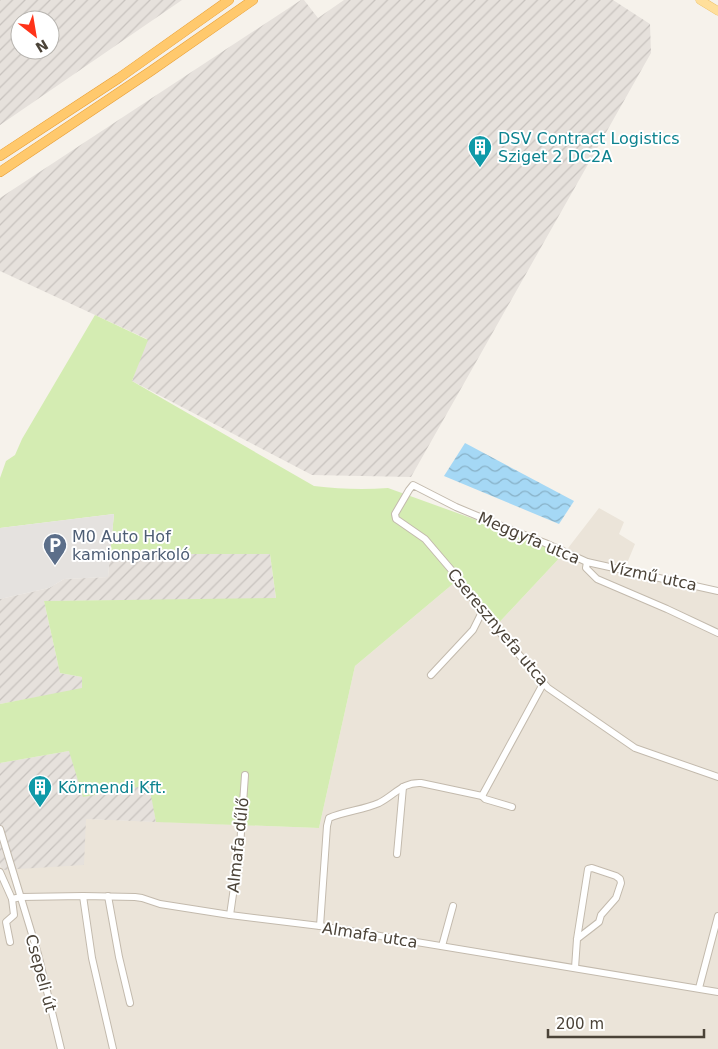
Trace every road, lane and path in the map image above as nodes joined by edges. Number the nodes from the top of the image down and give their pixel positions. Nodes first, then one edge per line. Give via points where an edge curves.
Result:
1 (230, 0) edge
2 (253, 0) edge
3 (700, 0) edge
4 (712, 6) edge
5 (0, 156) edge
6 (0, 172) edge
7 (413, 485) joint
8 (587, 562) junction
9 (718, 591) edge
10 (482, 612) junction
11 (718, 633) edge
12 (431, 676) dead end
13 (543, 684) junction
14 (245, 774) dead end
15 (718, 777) edge
16 (404, 787) junction
17 (482, 796) junction
18 (512, 807) dead end
19 (0, 829) edge
20 (397, 854) dead end
21 (0, 872) edge
22 (83, 896) junction
23 (108, 896) junction
24 (20, 897) junction
25 (12, 900) junction
26 (453, 906) dead end
27 (230, 915) junction
28 (718, 916) edge
29 (320, 926) junction
30 (577, 939) junction
31 (10, 942) dead end
32 (442, 946) junction
33 (575, 968) junction
34 (699, 988) junction
35 (718, 992) edge
36 (130, 1003) dead end
37 (60, 1049) edge
38 (113, 1049) edge

1 - 5 highway
2 - 6 highway
3 - 4 main road
7 - 8 street, Meggyfa utca via 456,507
7 - 10 street, Cseresznyefa utca via 395,517 425,539
8 - 9 street, Vízmű utca
8 - 11 street, Meggyfa utca via 586,568 597,579
10 - 12 street via 473,630
10 - 13 street, Cseresznyefa utca
13 - 15 street, Cseresznyefa utca via 635,748
13 - 17 street
14 - 27 street, Almafa dűlő via 240,846
16 - 17 street via 421,783
16 - 20 street
16 - 29 street via 378,804 330,818
17 - 18 street
19 - 24 street, Csepeli út
21 - 25 street
22 - 23 street, Almafa utca
22 - 24 street, Almafa utca
22 - 38 street via 92,958
23 - 27 street, Almafa utca via 142,898
23 - 36 street
24 - 25 street, Almafa utca
24 - 37 street, Csepeli út via 43,973
25 - 31 street via 14,915 6,922
26 - 32 street
27 - 29 street, Almafa utca
28 - 34 street
29 - 32 street, Almafa utca
30 - 30 street via 599,922 616,898 621,883 616,876 588,869
30 - 33 street
32 - 33 street, Almafa utca
33 - 34 street, Almafa utca
34 - 35 street, Almafa utca

